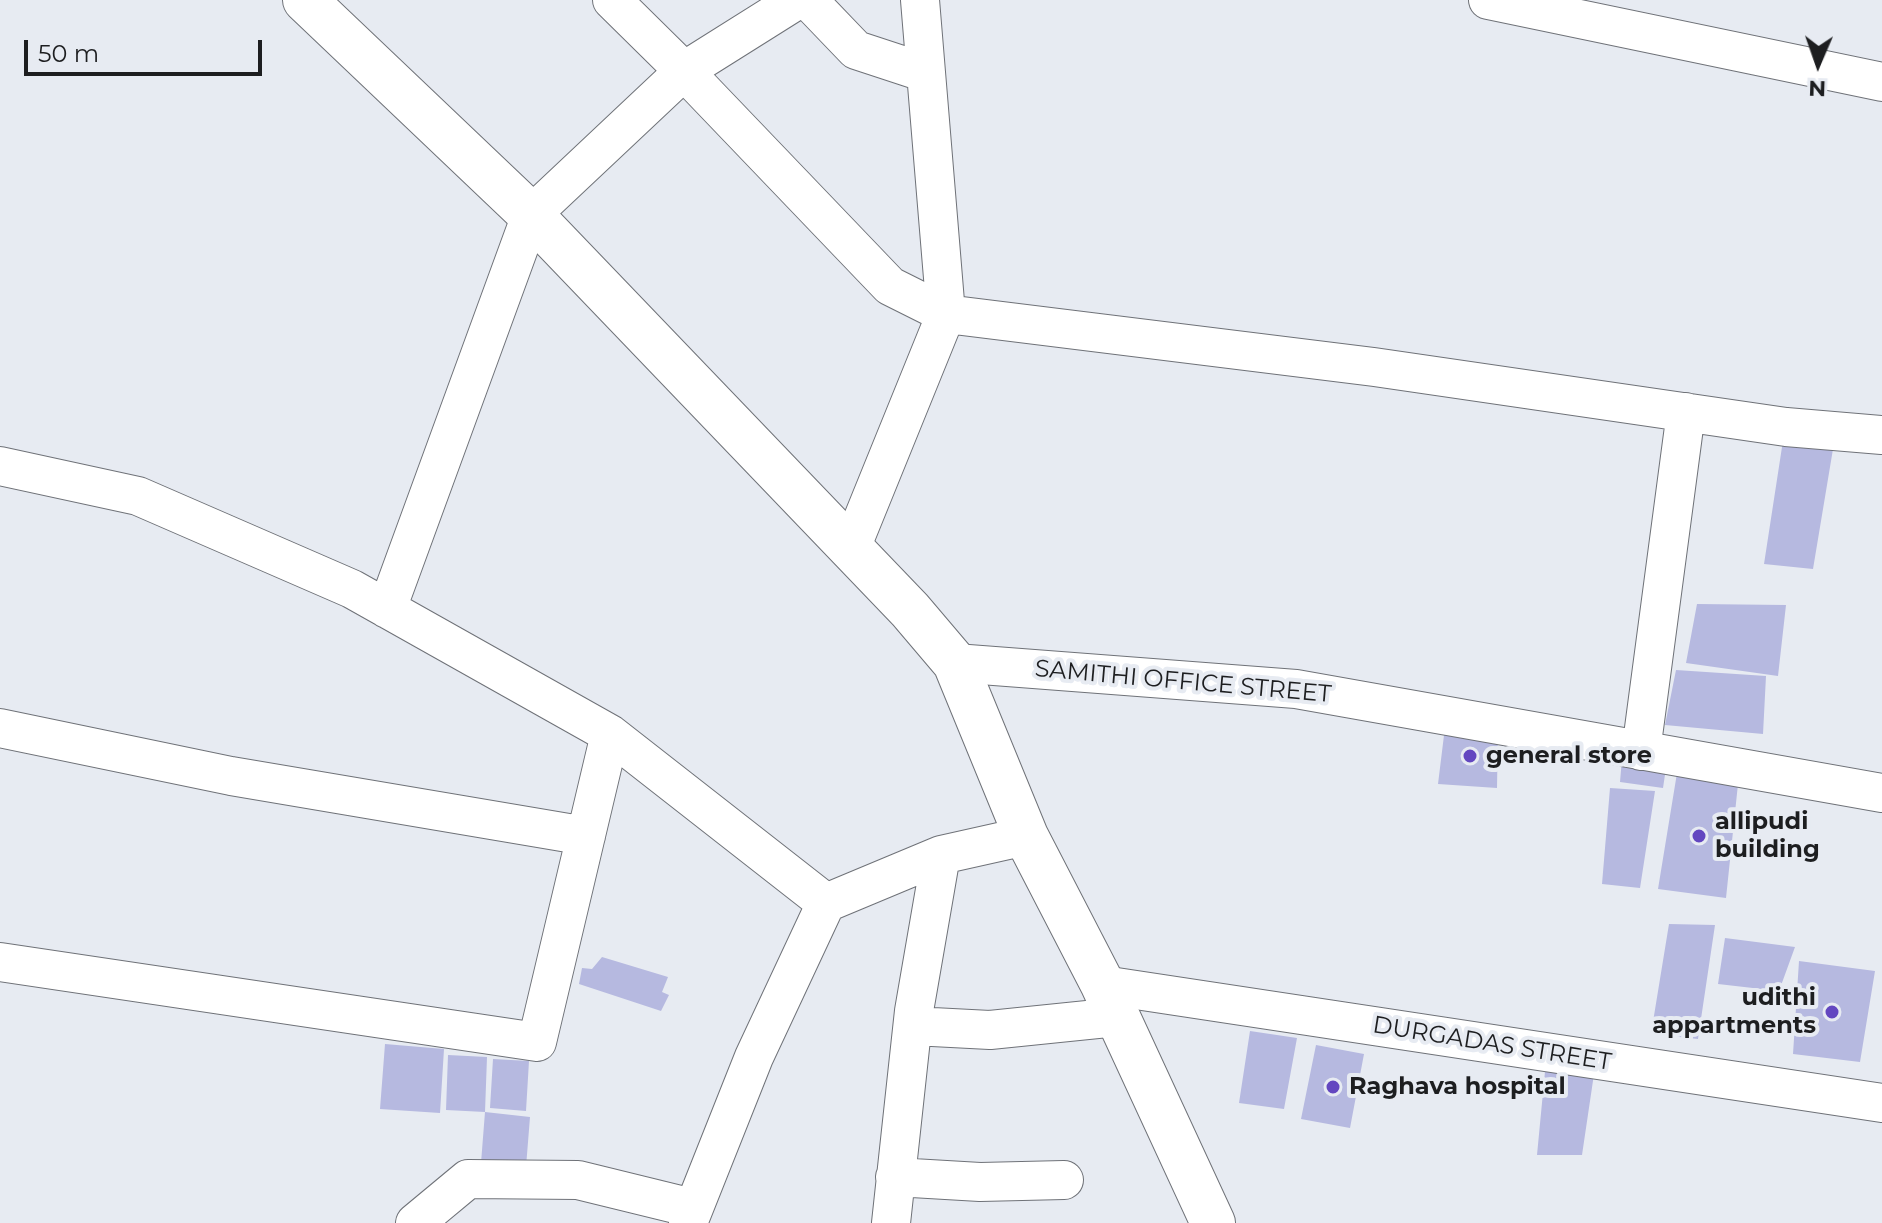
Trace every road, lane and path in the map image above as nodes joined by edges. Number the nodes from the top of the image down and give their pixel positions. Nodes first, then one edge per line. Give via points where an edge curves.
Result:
1 (305, 0) edge
2 (612, 0) edge
3 (797, 0) edge
4 (808, 0) edge
5 (920, 0) edge
6 (1488, 0) edge
7 (1615, 13) edge
8 (684, 71) junction
9 (926, 73) junction
10 (1882, 82) edge
11 (531, 215) junction
12 (946, 314) junction
13 (1686, 412) junction
14 (1882, 435) edge
15 (0, 466) edge
16 (851, 548) junction
17 (387, 609) junction
18 (955, 663) junction
19 (0, 728) edge
20 (610, 734) junction
21 (1641, 751) junction
22 (1882, 793) edge
23 (586, 836) junction
24 (1026, 836) junction
25 (941, 855) junction
26 (826, 903) junction
27 (0, 962) edge
28 (1110, 1001) junction
29 (913, 1026) junction
30 (1882, 1103) edge
31 (895, 1177) junction
32 (1064, 1180) dead end
33 (445, 1210) edge
34 (690, 1216) edge
35 (415, 1223) edge
36 (891, 1223) edge
37 (1213, 1223) edge

1 - 11 main road
2 - 8 street
3 - 8 street
4 - 9 street via 856,50
5 - 9 street
6 - 7 street
7 - 10 street
8 - 11 street
8 - 12 street via 890,286
9 - 12 street
11 - 16 main road
11 - 17 street
12 - 13 street
12 - 16 street
13 - 14 street
13 - 21 street
15 - 17 street via 138,496
16 - 18 main road
17 - 20 street
18 - 21 street, SAMITHI OFFICE STREET via 1296,689
18 - 24 main road
19 - 23 street via 231,776
20 - 23 street
20 - 26 street
21 - 22 street, SAMITHI OFFICE STREET
23 - 27 street via 537,1042
24 - 25 street
24 - 28 main road
25 - 26 street
25 - 29 street
26 - 34 street via 754,1057
28 - 29 street, DURGADAS STREET via 990,1030
28 - 30 street, DURGADAS STREET
28 - 37 main road
29 - 31 street
31 - 32 street
31 - 36 street
33 - 34 street via 468,1179 578,1180
33 - 35 street

